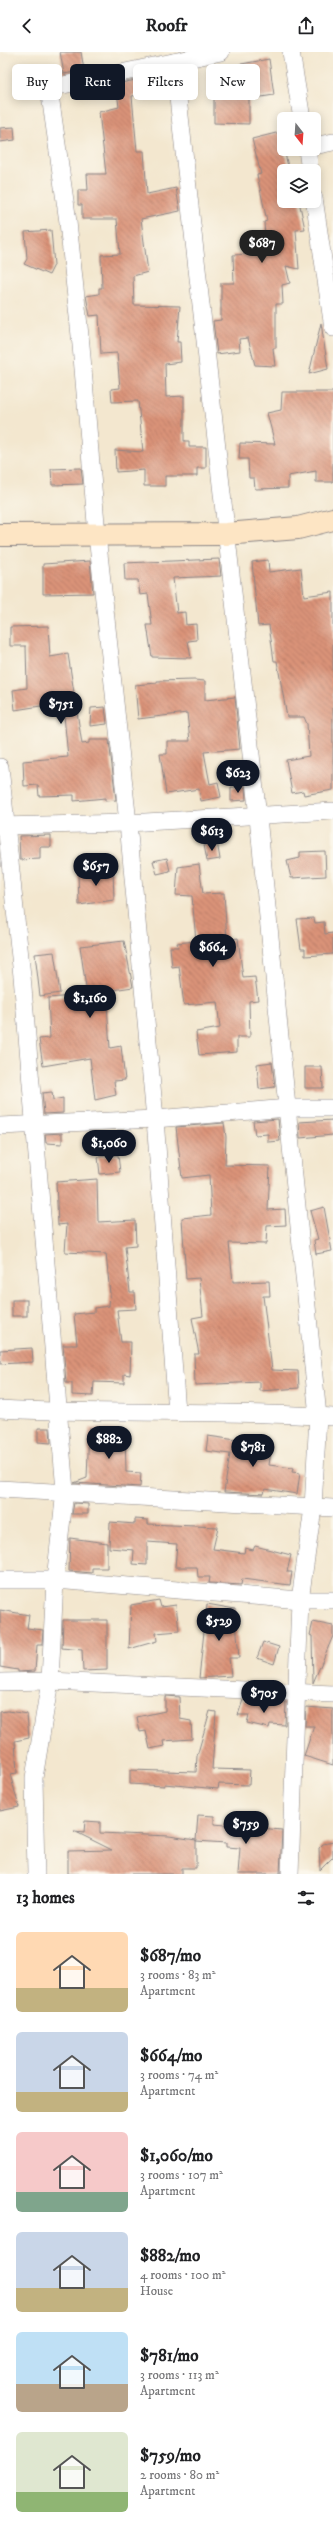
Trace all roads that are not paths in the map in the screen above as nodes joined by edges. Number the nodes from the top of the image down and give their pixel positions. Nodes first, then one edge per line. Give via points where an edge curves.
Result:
1 (221, 52) edge
2 (291, 52) edge
3 (174, 62) junction
4 (301, 112) edge
5 (333, 142) edge
6 (321, 145) edge
7 (315, 208) edge
8 (333, 328) edge
9 (333, 518) edge
10 (226, 534) junction
11 (0, 535) edge
12 (97, 535) junction
13 (0, 767) edge
14 (333, 811) edge
15 (258, 817) junction
16 (128, 822) junction
17 (4, 826) edge
18 (288, 1108) junction
19 (333, 1108) edge
20 (155, 1119) junction
21 (33, 1125) junction
22 (0, 1126) edge
23 (0, 1409) edge
24 (59, 1412) junction
25 (177, 1412) junction
26 (325, 1416) edge
27 (0, 1489) edge
28 (65, 1491) junction
29 (313, 1508) junction
30 (333, 1508) edge
31 (0, 1580) edge
32 (55, 1580) junction
33 (300, 1600) junction
34 (333, 1600) edge
35 (50, 1681) junction
36 (0, 1682) edge
37 (296, 1693) junction
38 (333, 1694) edge
39 (36, 1874) edge
40 (290, 1874) edge

1 - 3 street
2 - 4 street
3 - 10 street
3 - 12 street via 49,88 68,222
5 - 6 street
7 - 8 street
9 - 10 main road via 298,528
10 - 12 main road
10 - 15 street
11 - 12 main road
12 - 16 street
13 - 17 street
14 - 15 street
15 - 16 street
15 - 18 street
16 - 17 street
16 - 20 street
17 - 21 street
18 - 19 street
18 - 20 street
18 - 26 street
20 - 21 street
20 - 25 street
21 - 22 street
21 - 24 street
23 - 24 street
24 - 25 street
24 - 28 street
25 - 26 street
26 - 29 street
27 - 28 street
28 - 29 street
28 - 32 street
29 - 30 street
29 - 33 street
31 - 32 street
32 - 33 street
32 - 35 street
33 - 34 street
33 - 37 street
35 - 36 street
35 - 37 street
35 - 39 street via 34,1778
37 - 38 street
37 - 40 street

